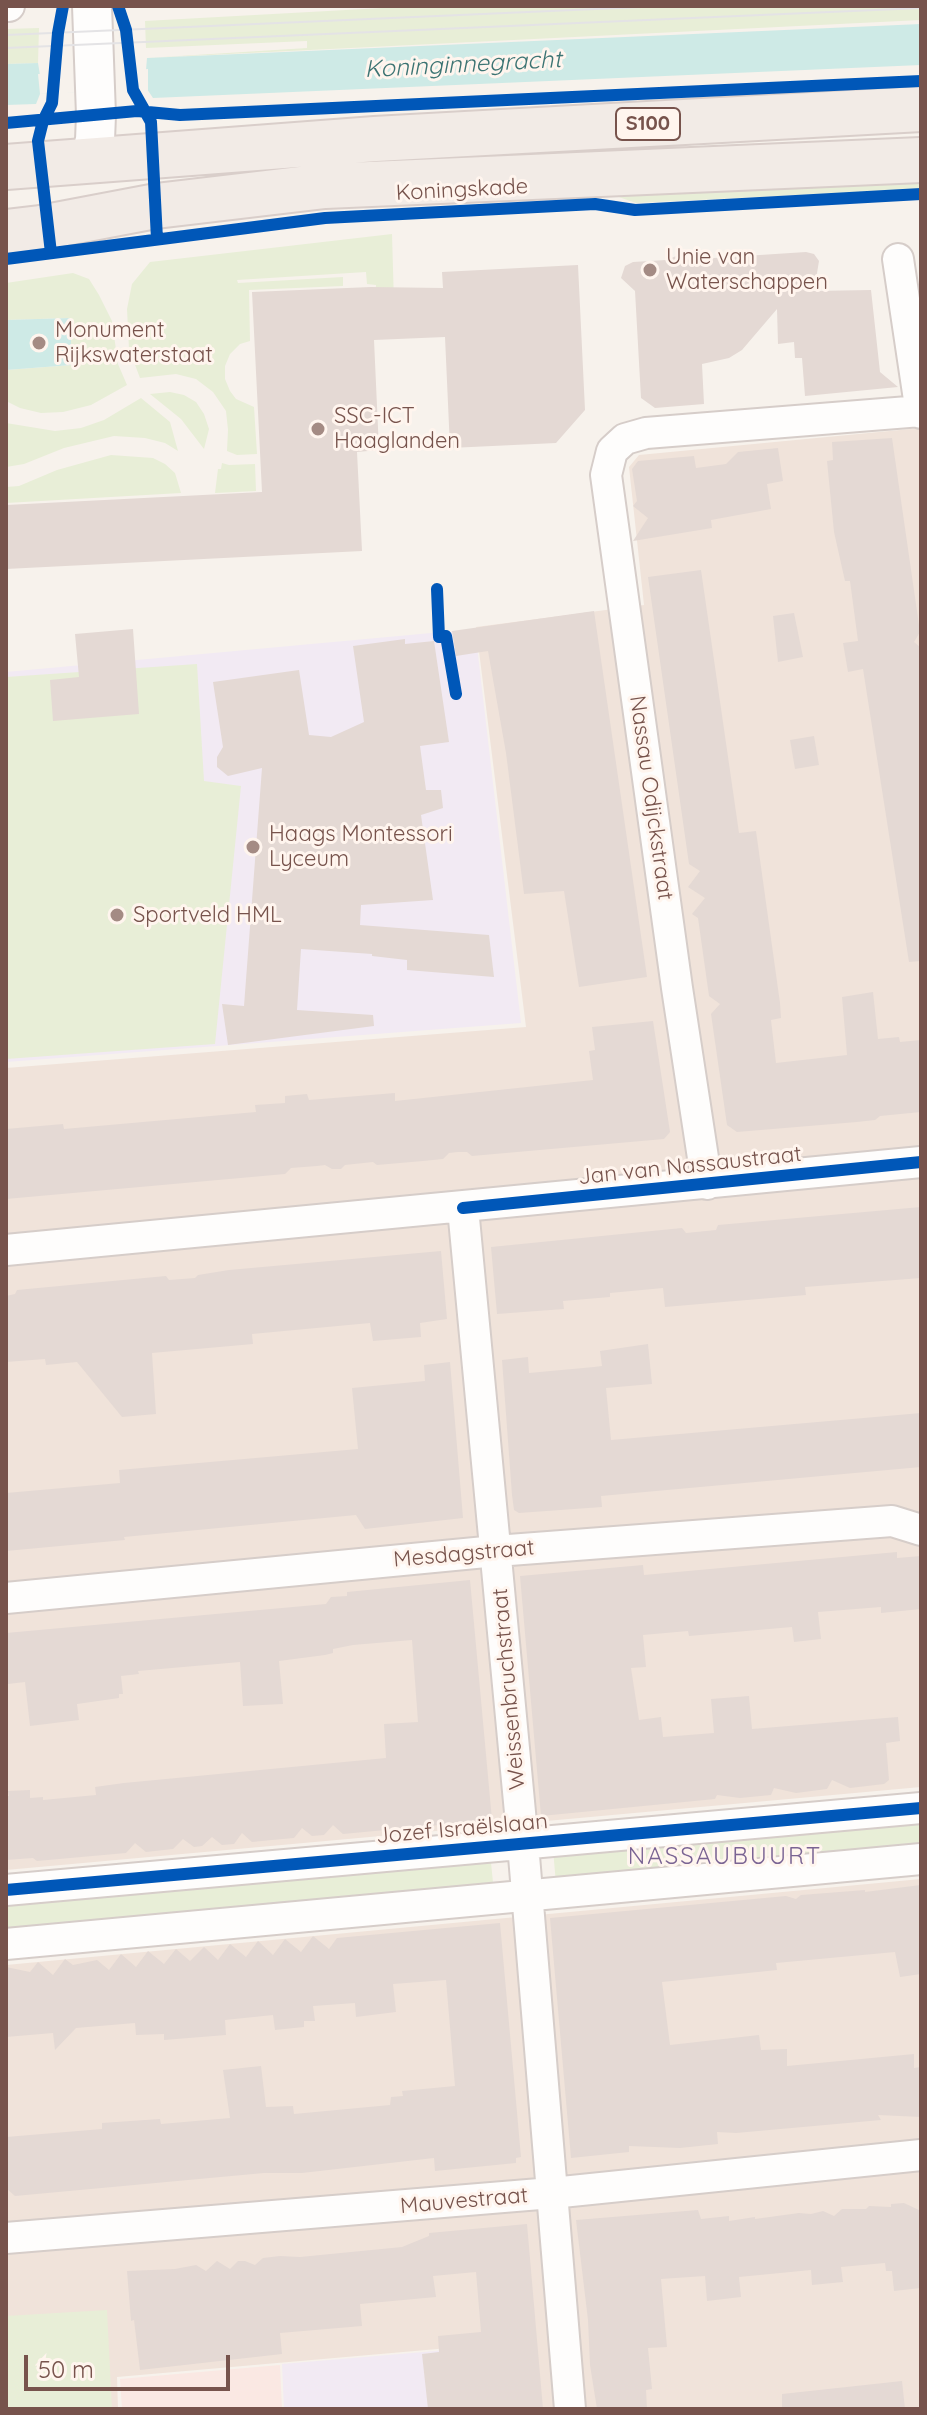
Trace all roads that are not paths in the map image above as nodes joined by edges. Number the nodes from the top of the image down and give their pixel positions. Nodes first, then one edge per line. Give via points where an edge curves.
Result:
1 (92, 6) edge
2 (921, 109) edge
3 (921, 160) edge
4 (89, 162) junction
5 (6, 167) edge
6 (6, 202) edge
7 (6, 232) edge
8 (898, 259) dead end
9 (921, 412) edge
10 (921, 1162) edge
11 (707, 1184) junction
12 (463, 1208) junction
13 (6, 1250) edge
14 (921, 1530) edge
15 (496, 1551) junction
16 (6, 1598) edge
17 (921, 1808) edge
18 (523, 1844) junction
19 (921, 1859) edge
20 (6, 1890) edge
21 (527, 1896) junction
22 (6, 1944) edge
23 (921, 2155) edge
24 (552, 2193) junction
25 (6, 2238) edge
26 (570, 2409) edge

1 - 4 street via 95,140
2 - 4 main road, S100 via 375,139
3 - 7 main road, Koningskade / S100 via 325,186 156,206
4 - 5 main road, S100
4 - 6 main road via 79,181 62,191
8 - 9 street
9 - 11 street, Nassau Odijckstraat via 646,433 625,439 612,451 606,475
10 - 11 street, Jan van Nassaustraat
11 - 12 street, Jan van Nassaustraat
12 - 13 street, Jan van Nassaustraat
12 - 15 street, Weissenbruchstraat
14 - 15 street, Mesdagstraat via 892,1521
15 - 16 street, Mesdagstraat
15 - 18 street, Weissenbruchstraat
17 - 18 street, Jozef Israëlslaan
18 - 20 street, Jozef Israëlslaan
18 - 21 street, Weissenbruchstraat
19 - 21 street
21 - 22 street
21 - 24 street, Weissenbruchstraat
23 - 24 street, Mauvestraat
24 - 25 street, Mauvestraat
24 - 26 street, Weissenbruchstraat

